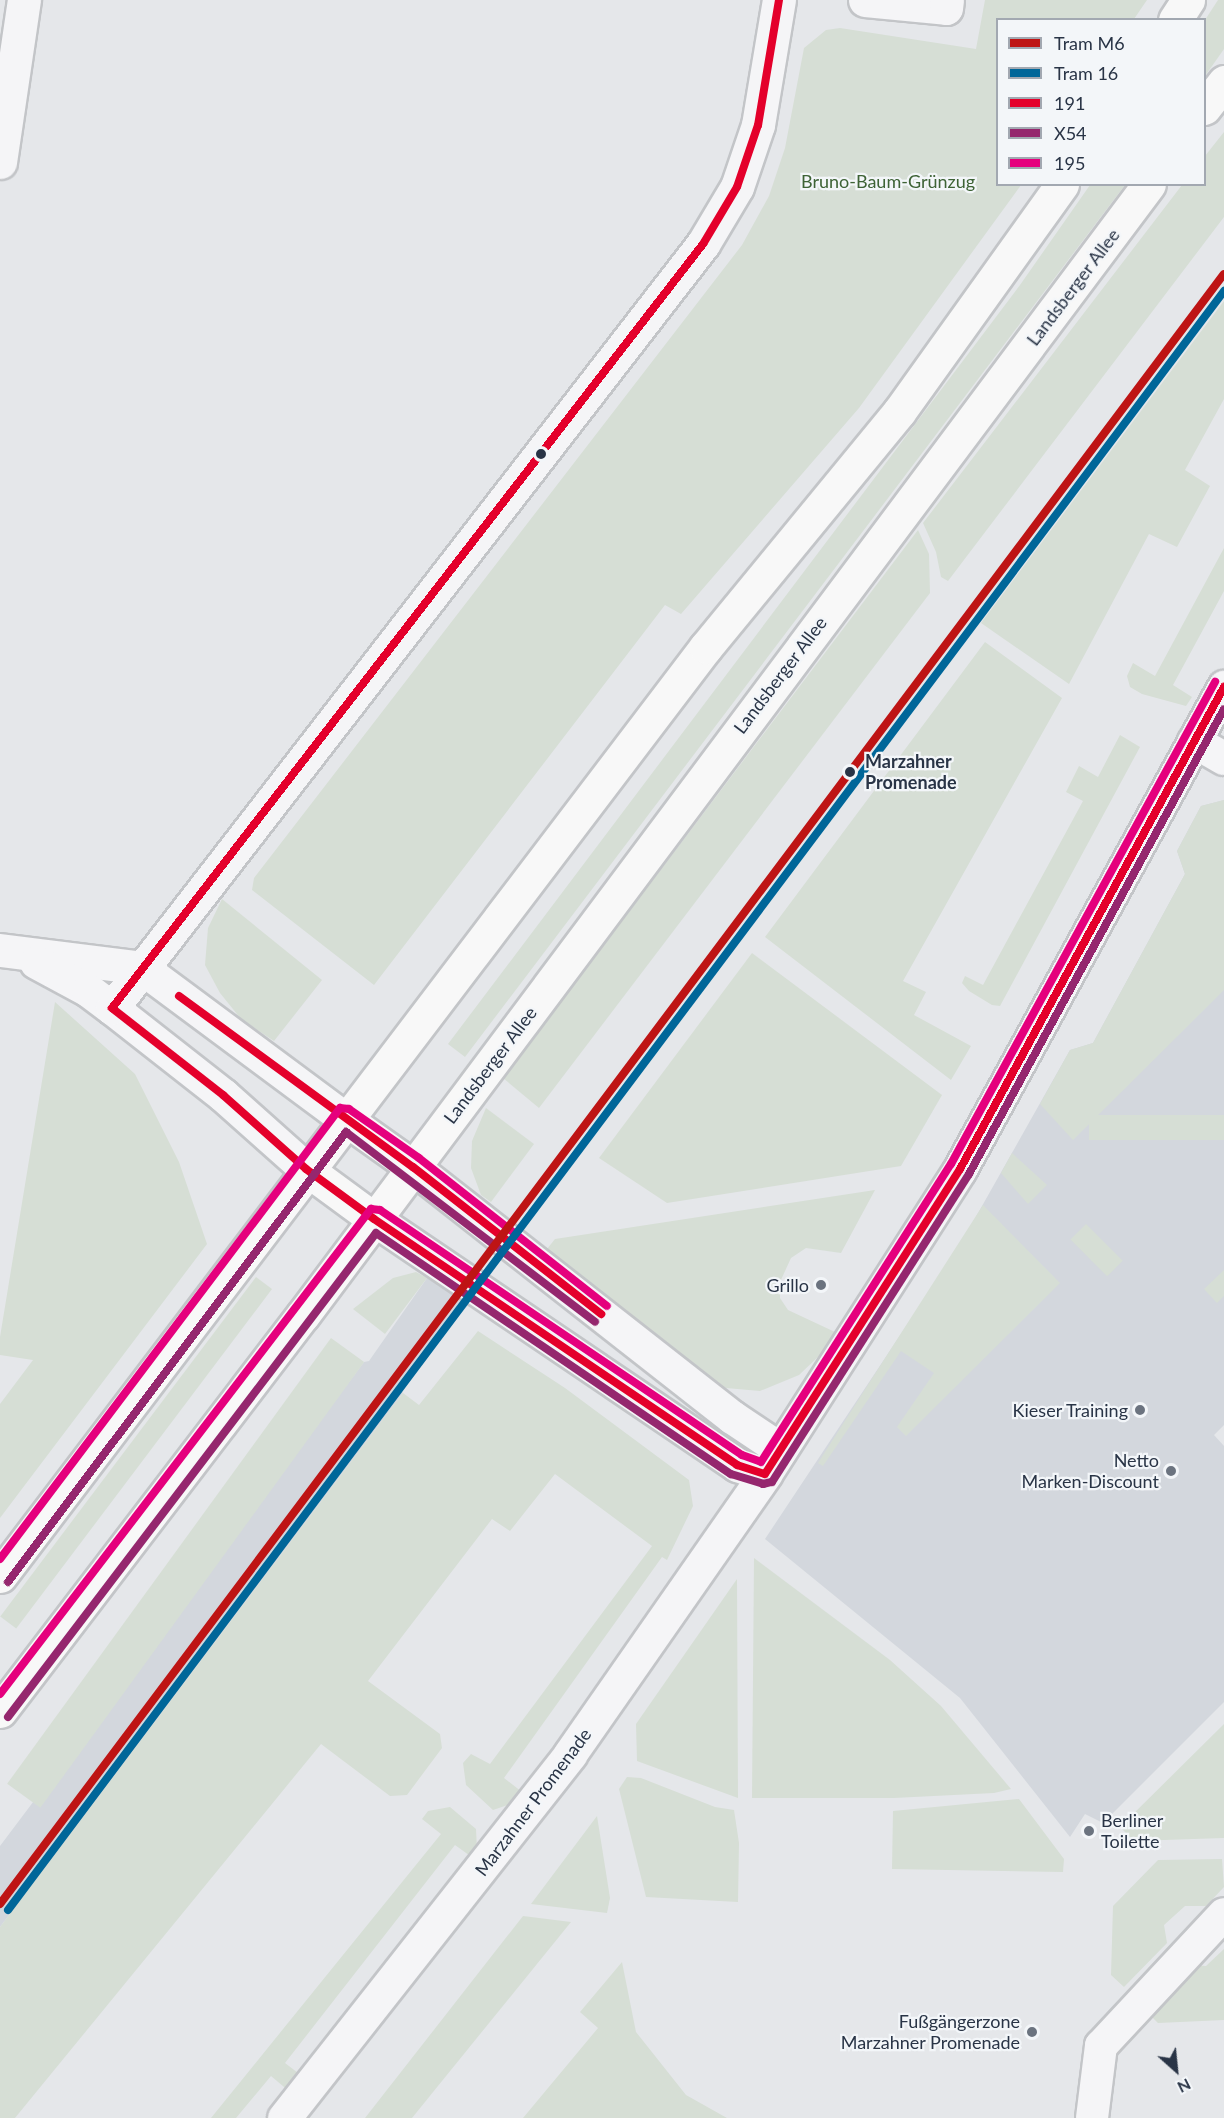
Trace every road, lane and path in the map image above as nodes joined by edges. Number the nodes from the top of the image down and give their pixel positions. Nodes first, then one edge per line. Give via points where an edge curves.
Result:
1 (24, 0) edge
2 (779, 0) edge
3 (865, 0) edge
4 (947, 0) edge
5 (1188, 0) edge
6 (1176, 18) edge
7 (1224, 82) edge
8 (1206, 105) edge
9 (0, 162) edge
10 (1061, 186) edge
11 (1148, 186) edge
12 (1224, 687) edge
13 (1194, 741) junction
14 (1224, 758) edge
15 (8, 951) edge
16 (142, 968) junction
17 (112, 1008) junction
18 (344, 1118) junction
19 (413, 1167) junction
20 (306, 1169) junction
21 (374, 1219) junction
22 (773, 1462) junction
23 (0, 1576) edge
24 (0, 1711) edge
25 (1224, 1914) edge
26 (284, 2118) edge
27 (1092, 2118) edge

1 - 9 street
2 - 16 street via 758,125 737,187 703,244
3 - 4 street via 946,8
5 - 6 main road
7 - 8 main road
10 - 18 main road via 899,412 706,647
11 - 19 main road, Landsberger Allee
12 - 13 street, Marzahner Promenade
13 - 14 street
13 - 22 street, Marzahner Promenade via 960,1170
15 - 16 street
15 - 17 street via 88,990
16 - 17 street
16 - 18 street
17 - 20 street via 223,1095
18 - 19 main road
18 - 20 main road
19 - 21 main road, Landsberger Allee
19 - 22 street via 732,1417
20 - 21 main road
20 - 23 main road
21 - 22 street via 737,1465
21 - 24 main road, Landsberger Allee
22 - 26 street, Marzahner Promenade via 686,1593 556,1773
25 - 27 street via 1101,2046

